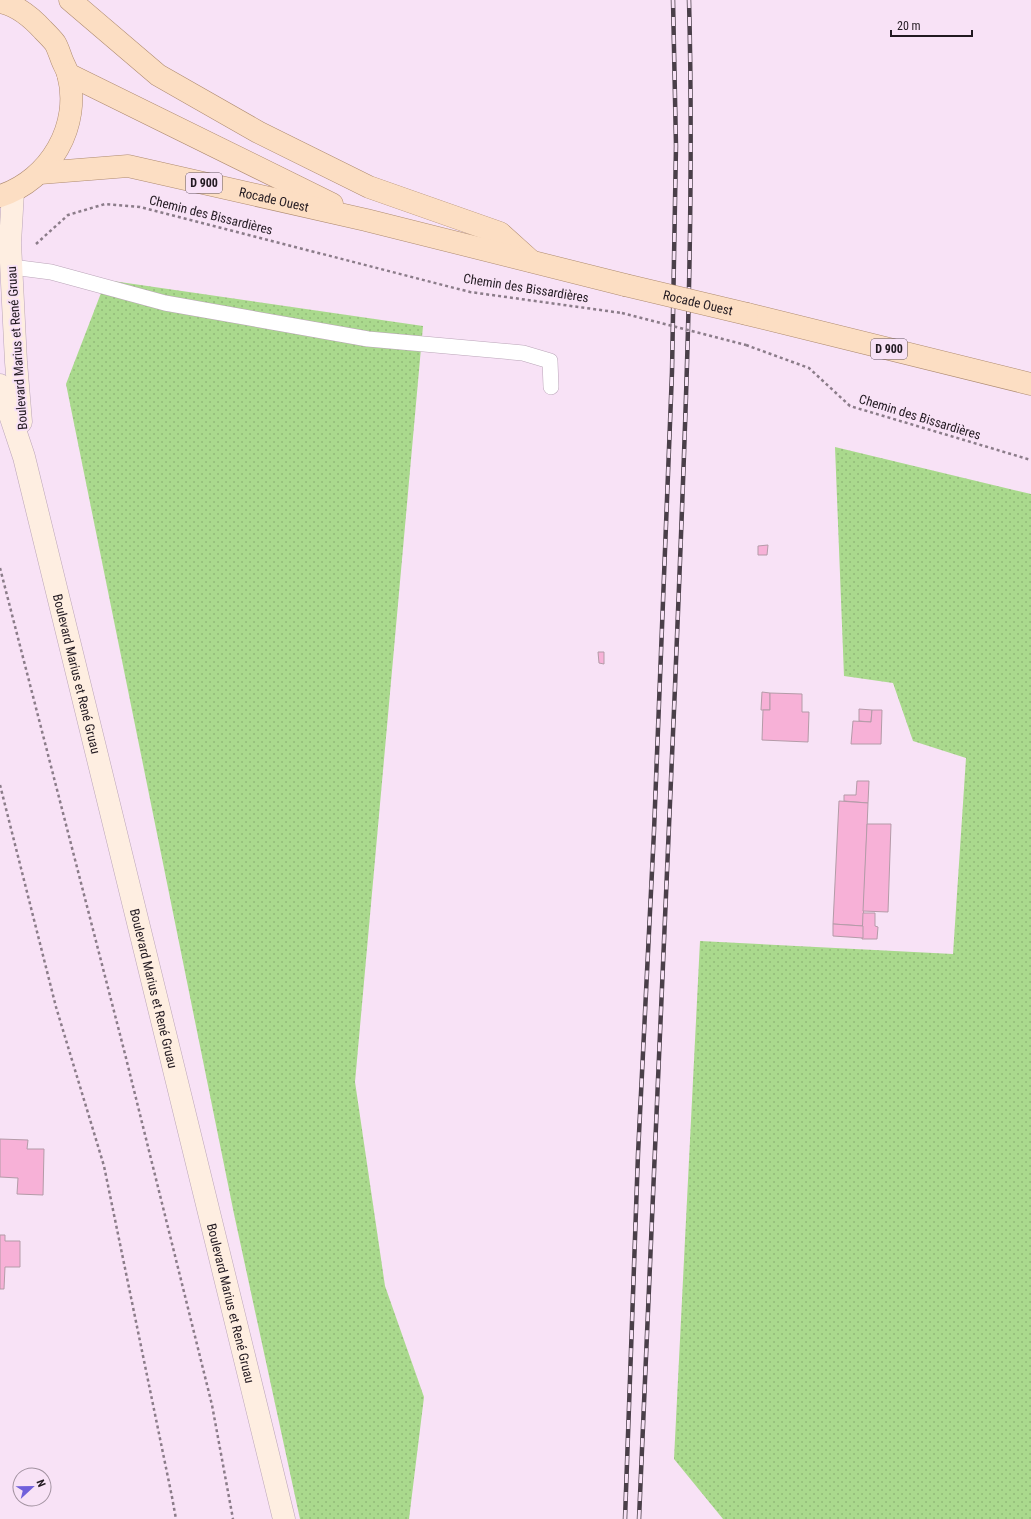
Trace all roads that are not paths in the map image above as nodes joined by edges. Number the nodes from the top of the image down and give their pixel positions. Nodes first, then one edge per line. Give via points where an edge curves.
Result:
1 (70, 0) edge
2 (4, 2) edge
3 (68, 74) junction
4 (40, 173) junction
5 (6, 194) edge
6 (366, 220) junction
7 (534, 263) junction
8 (12, 267) junction
9 (1031, 384) edge
10 (0, 385) edge
11 (551, 387) dead end
12 (24, 457) junction
13 (284, 1519) edge

1 - 7 main road via 158,75 258,132 370,187 500,233
2 - 3 main road via 34,20 56,44
3 - 4 main road via 71,101 67,127 57,152
3 - 6 main road, Rocade Ouest / D 900
4 - 5 main road
4 - 6 main road, Rocade Ouest / D 900 via 128,166
5 - 8 main road, Boulevard Marius et René Gruau
6 - 7 main road, Rocade Ouest / D 900
7 - 9 main road, Rocade Ouest / D 900, bridge
8 - 11 lane via 51,272 165,303 368,339 523,353 550,361
8 - 12 main road, Boulevard Marius et René Gruau
10 - 12 main road, Boulevard Marius et René Gruau
12 - 13 main road, Boulevard Marius et René Gruau

